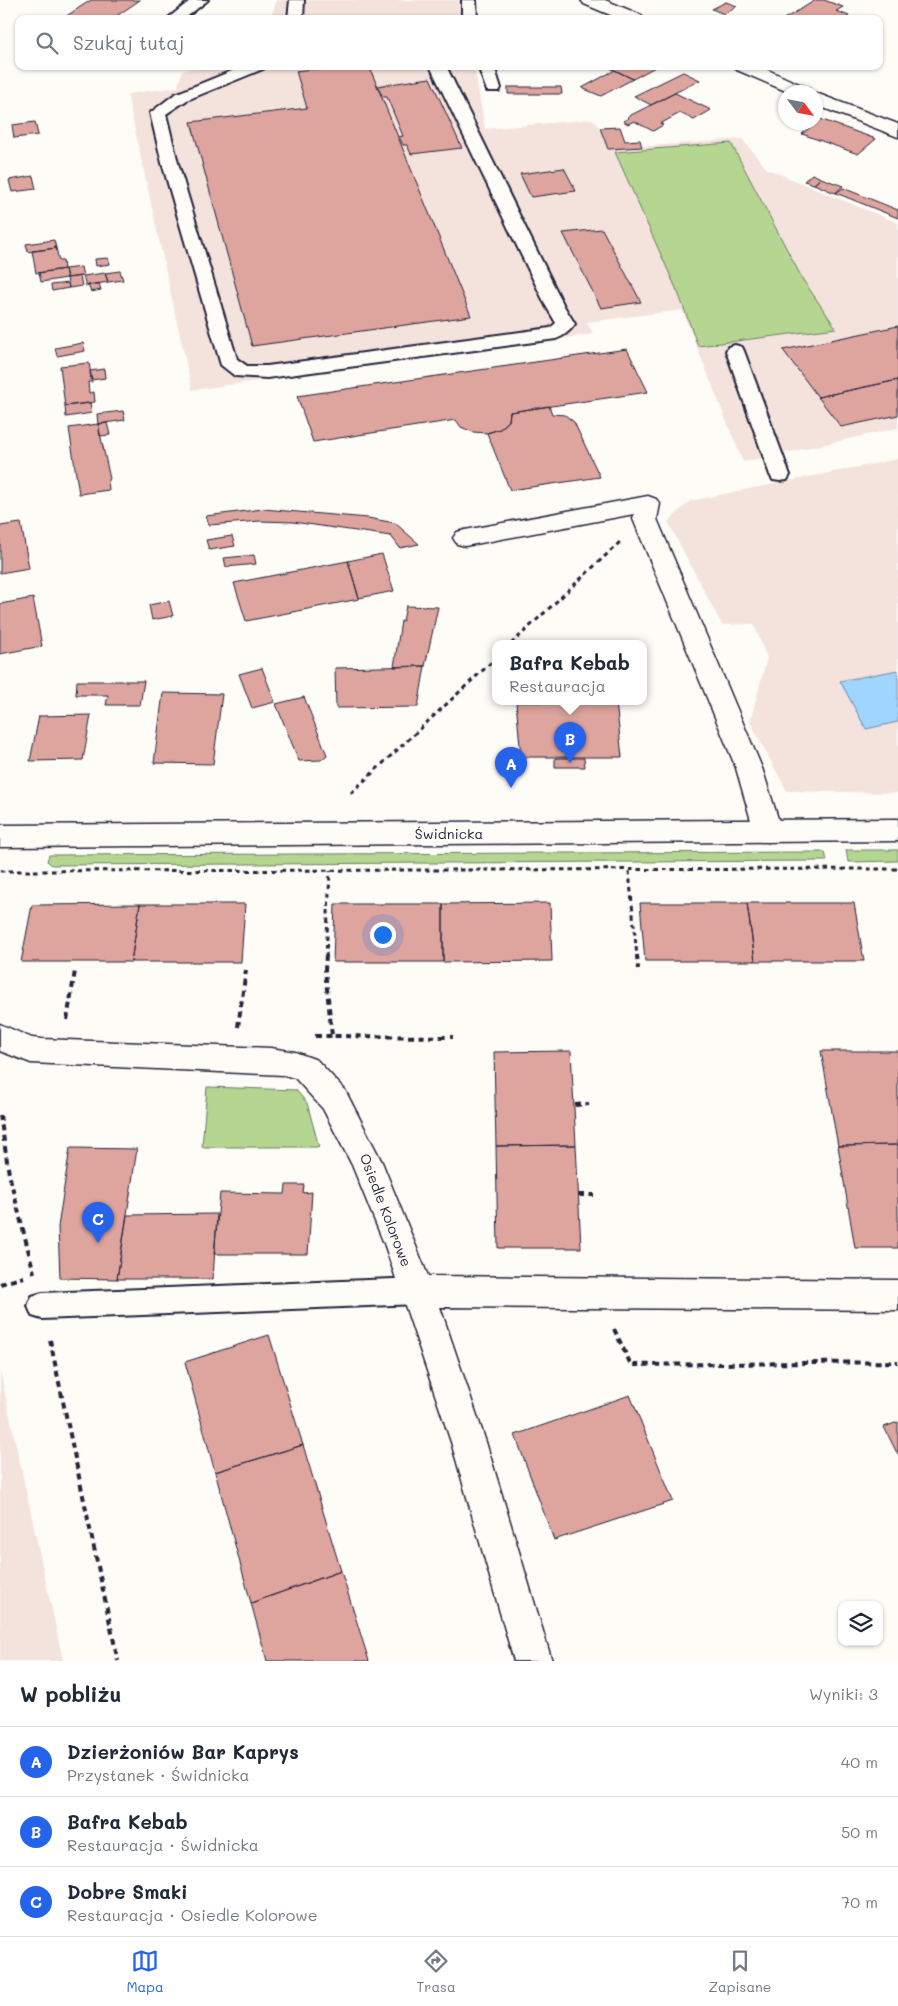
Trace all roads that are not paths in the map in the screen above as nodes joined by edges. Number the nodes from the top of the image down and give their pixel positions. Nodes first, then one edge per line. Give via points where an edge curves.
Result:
1 (201, 0) edge
2 (297, 0) edge
3 (469, 0) edge
4 (590, 0) edge
5 (180, 15) edge
6 (296, 15) edge
7 (470, 15) edge
8 (626, 15) edge
9 (248, 70) edge
10 (440, 70) edge
11 (487, 70) edge
12 (752, 70) edge
13 (786, 85) edge
14 (493, 88) dead end
15 (823, 102) edge
16 (898, 131) edge
17 (735, 351) dead end
18 (780, 475) dead end
19 (465, 538) dead end
20 (898, 830) edge
21 (768, 831) junction
22 (0, 836) edge
23 (0, 1037) edge
24 (418, 1291) junction
25 (898, 1295) edge
26 (42, 1306) road end
27 (533, 1661) edge

1 - 5 lane
2 - 6 lane
3 - 7 lane
4 - 8 street
9 - 10 lane via 181,97 158,114 228,361 242,372 267,372 556,333 566,324
11 - 14 lane
12 - 13 street
15 - 16 street
17 - 18 lane
19 - 21 street via 648,504 645,519 749,768
20 - 21 street, Świdnicka
21 - 22 street, Świdnicka
23 - 24 street, Osiedle Kolorowe via 34,1051 280,1061 308,1070 331,1092 361,1147
24 - 25 street
24 - 26 lane
24 - 27 street, Osiedle Kolorowe via 509,1571

